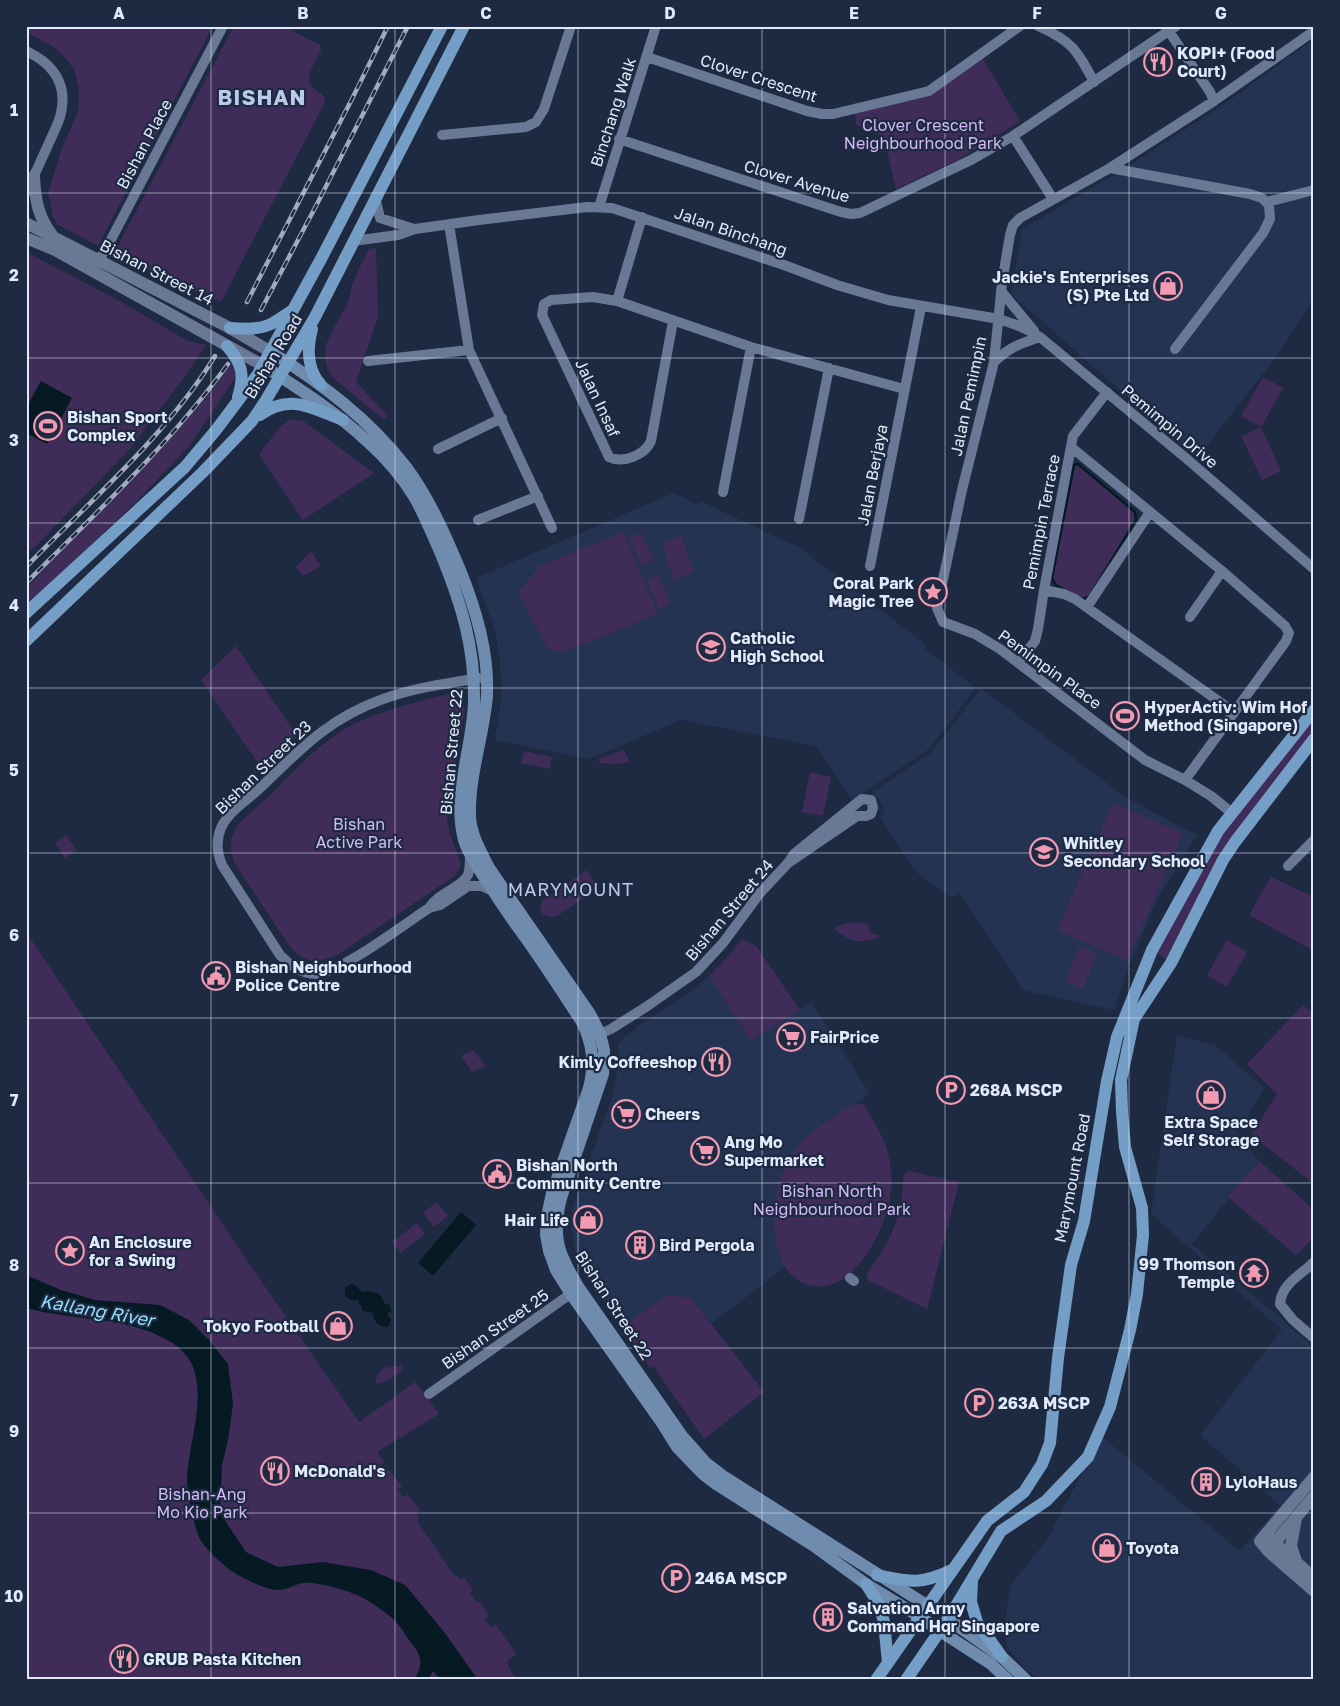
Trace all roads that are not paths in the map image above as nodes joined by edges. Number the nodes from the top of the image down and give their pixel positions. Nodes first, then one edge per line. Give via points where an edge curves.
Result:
1 (223, 26) edge
2 (442, 26) edge
3 (464, 26) edge
4 (571, 26) edge
5 (656, 26) edge
6 (1020, 26) edge
7 (1038, 26) edge
8 (1170, 28) edge
9 (1314, 31) edge
10 (26, 51) edge
11 (647, 57) junction
12 (1094, 82) junction
13 (1214, 101) junction
14 (442, 135) dead end
15 (1013, 136) junction
16 (619, 139) junction
17 (1110, 168) junction
18 (30, 180) edge
19 (1314, 190) edge
20 (26, 192) edge
21 (375, 197) junction
22 (1053, 199) junction
23 (1267, 202) junction
24 (599, 207) junction
25 (642, 217) junction
26 (26, 223) edge
27 (449, 224) junction
28 (415, 229) junction
29 (54, 237) junction
30 (26, 238) edge
31 (353, 241) junction
32 (98, 260) junction
33 (100, 275) junction
34 (1001, 291) junction
35 (617, 301) junction
36 (920, 306) junction
37 (293, 310) junction
38 (315, 317) junction
39 (999, 319) junction
40 (673, 322) junction
41 (230, 328) junction
42 (1040, 337) junction
43 (227, 346) junction
44 (751, 347) junction
45 (1175, 349) dead end
46 (469, 350) junction
47 (271, 352) junction
48 (368, 361) dead end
49 (288, 362) junction
50 (994, 362) junction
51 (264, 366) junction
52 (829, 368) junction
53 (280, 376) junction
54 (321, 385) junction
55 (904, 389) junction
56 (1106, 392) junction
57 (235, 404) junction
58 (502, 418) junction
59 (343, 420) junction
60 (252, 421) junction
61 (1071, 447) junction
62 (438, 449) dead end
63 (723, 492) dead end
64 (538, 496) junction
65 (1150, 512) junction
66 (799, 519) dead end
67 (478, 520) dead end
68 (552, 528) dead end
69 (870, 566) dead end
70 (1314, 569) edge
71 (1222, 572) junction
72 (1044, 590) junction
73 (1087, 607) junction
74 (26, 613) edge
75 (1190, 618) dead end
76 (943, 622) joint
77 (26, 641) edge
78 (1019, 662) junction
79 (480, 678) junction
80 (1314, 710) edge
81 (1234, 712) junction
82 (1314, 738) edge
83 (1185, 780) junction
84 (1232, 813) junction
85 (1314, 840) edge
86 (470, 855) junction
87 (788, 863) junction
88 (1288, 866) dead end
89 (493, 891) junction
90 (429, 908) junction
91 (595, 1037) junction
92 (1314, 1262) edge
93 (575, 1291) junction
94 (1314, 1338) edge
95 (429, 1394) dead end
96 (1314, 1477) edge
97 (1314, 1496) edge
98 (1297, 1516) junction
99 (1267, 1542) junction
100 (1296, 1562) junction
101 (952, 1570) junction
102 (877, 1575) junction
103 (1314, 1578) edge
104 (972, 1580) junction
105 (866, 1584) junction
106 (1314, 1591) edge
107 (924, 1612) junction
108 (948, 1619) junction
109 (940, 1632) junction
110 (1002, 1657) junction
111 (888, 1662) junction
112 (876, 1680) edge
113 (906, 1680) edge
114 (1008, 1680) edge
115 (1026, 1680) edge

1 - 32 street, Bishan Place
2 - 37 main road, Bishan Road
3 - 21 main road, Bishan Road
4 - 14 street via 544,109 536,122 526,127
5 - 11 street, Binchang Walk
6 - 11 street, Clover Crescent via 929,91 833,114 807,111
7 - 12 street via 1074,48
8 - 12 street, Clover Avenue
8 - 13 street
9 - 13 street, Jalan Pemimpin
10 - 18 street via 50,66 60,82 63,98 60,117
11 - 16 street, Binchang Walk
12 - 15 street, Clover Avenue
13 - 17 street, Jalan Pemimpin
15 - 16 street, Clover Avenue via 865,212 851,214
15 - 22 street
16 - 24 street, Binchang Walk
17 - 22 street, Jalan Pemimpin
17 - 23 street via 1250,194
18 - 20 street
18 - 29 street via 43,224
19 - 23 street
21 - 28 street, Jalan Binchang via 380,218
21 - 31 main road, Bishan Road
22 - 34 street, Jalan Pemimpin via 1013,225
23 - 45 street via 1270,214 1266,227
24 - 25 street, Jalan Binchang
24 - 27 street, Jalan Binchang
25 - 35 street
25 - 36 street, Jalan Binchang via 837,285
26 - 29 street, Bishan Street 14
27 - 28 street, Jalan Binchang
27 - 46 street
28 - 31 street, Jalan Binchang via 398,235
29 - 32 street, Bishan Street 14
30 - 33 street, Bishan Street 14
31 - 38 main road, Bishan Road
32 - 33 street via 96,267
32 - 41 street, Bishan Street 14
33 - 43 street, Bishan Street 14
34 - 39 street, Jalan Pemimpin
34 - 42 street
35 - 40 street
35 - 40 street, Jalan Insaf via 593,297 551,300 544,304 542,315 609,457 615,460 643,453 651,441
36 - 39 street, Jalan Binchang
36 - 55 street, Jalan Berjaya
37 - 41 main road via 263,327
37 - 47 main road, Bishan Road
38 - 49 main road, Bishan Road
38 - 54 main road via 307,353 316,380
39 - 42 street, Pemimpin Drive
39 - 50 street, Jalan Pemimpin
40 - 44 street
41 - 47 street, Bishan Street 14
42 - 50 street via 1016,344
42 - 56 street, Pemimpin Drive
43 - 51 street, Bishan Street 14
43 - 57 main road via 238,360 241,371 242,380
44 - 52 street
44 - 63 street
46 - 48 street
46 - 58 street
47 - 49 main road, Bishan Street 22
47 - 51 main road, Bishan Road
49 - 53 main road, Bishan Road
49 - 54 main road, Bishan Street 22
50 - 76 street, Jalan Pemimpin via 939,595 938,608
51 - 53 main road, Bishan Street 22
51 - 57 main road, Bishan Road
52 - 55 street
52 - 66 street
53 - 59 main road, Bishan Street 22
53 - 60 main road, Bishan Road
54 - 79 main road, Bishan Street 22 via 377,434 406,466 422,491 443,531 479,623 485,662
55 - 69 street, Jalan Berjaya
56 - 61 street, Pemimpin Terrace via 1074,436
56 - 70 street, Pemimpin Drive
57 - 74 main road, Bishan Road via 185,467
58 - 62 street
58 - 64 street
59 - 60 main road via 305,405 286,403 270,407
59 - 79 main road, Bishan Street 22 via 389,464 414,497 451,579
60 - 77 main road, Bishan Road via 179,496
61 - 65 street
61 - 72 street, Pemimpin Terrace
64 - 67 street
64 - 68 street
65 - 71 street
65 - 73 street
71 - 75 street
71 - 81 street via 1289,633
72 - 73 street via 1064,594
72 - 78 street, Pemimpin Terrace via 1035,642
73 - 81 street
76 - 78 street, Pemimpin Place via 975,634
78 - 83 street, Pemimpin Place via 1145,760
79 - 86 main road, Bishan Street 22 via 460,815
79 - 90 street, Bishan Street 23 via 383,699 346,715 305,745 232,813 221,828 218,855 222,865 280,955 304,972 314,974 333,970
79 - 91 main road, Bishan Street 22 via 487,694 472,784 470,816 473,830 489,868 590,1014
80 - 84 main road, Marymount Road
81 - 83 street
82 - 104 main road via 1227,854 1171,963 1134,1019 1121,1080 1122,1112 1125,1147 1142,1208 1143,1235 1137,1294 1110,1407 1088,1457 1046,1501 1001,1531
83 - 84 street, Pemimpin Place
84 - 101 main road, Marymount Road via 1218,831 1152,950 1117,1037 1084,1221 1071,1265 1050,1444 1024,1492 987,1521
85 - 88 street
86 - 89 main road, Bishan Street 22
86 - 90 street, Bishan Street 23 via 470,868 463,881 434,900
87 - 87 street, Bishan Street 24 via 794,854 862,799 871,800 871,814 857,816
87 - 91 street, Bishan Street 24 via 696,972 667,994
89 - 90 street, Bishan Street 23 via 468,886 440,905
89 - 91 main road, Bishan Street 22
91 - 93 main road, Bishan Street 22 via 604,1050 603,1074 557,1216 559,1248
92 - 94 street via 1284,1288 1280,1304
93 - 95 street, Bishan Street 25
93 - 102 main road, Bishan Street 22 via 682,1436 706,1463
93 - 105 main road, Bishan Street 22 via 677,1447 703,1474
96 - 99 street
97 - 98 street
98 - 99 street
98 - 100 street via 1291,1546
99 - 100 street
99 - 106 street
100 - 103 street
101 - 102 main road via 920,1582
101 - 107 main road, Marymount Road
102 - 107 main road, Bishan Street 22
104 - 108 main road
104 - 110 main road via 972,1602 977,1622
105 - 107 main road, Bishan Street 22
105 - 111 main road via 879,1604
107 - 108 main road, Bishan Street 22
107 - 109 main road, Bishan Street 22
107 - 111 main road, Marymount Road
108 - 109 main road
108 - 110 main road
109 - 113 main road
109 - 114 main road via 991,1664
110 - 115 main road
111 - 112 main road, Marymount Road

